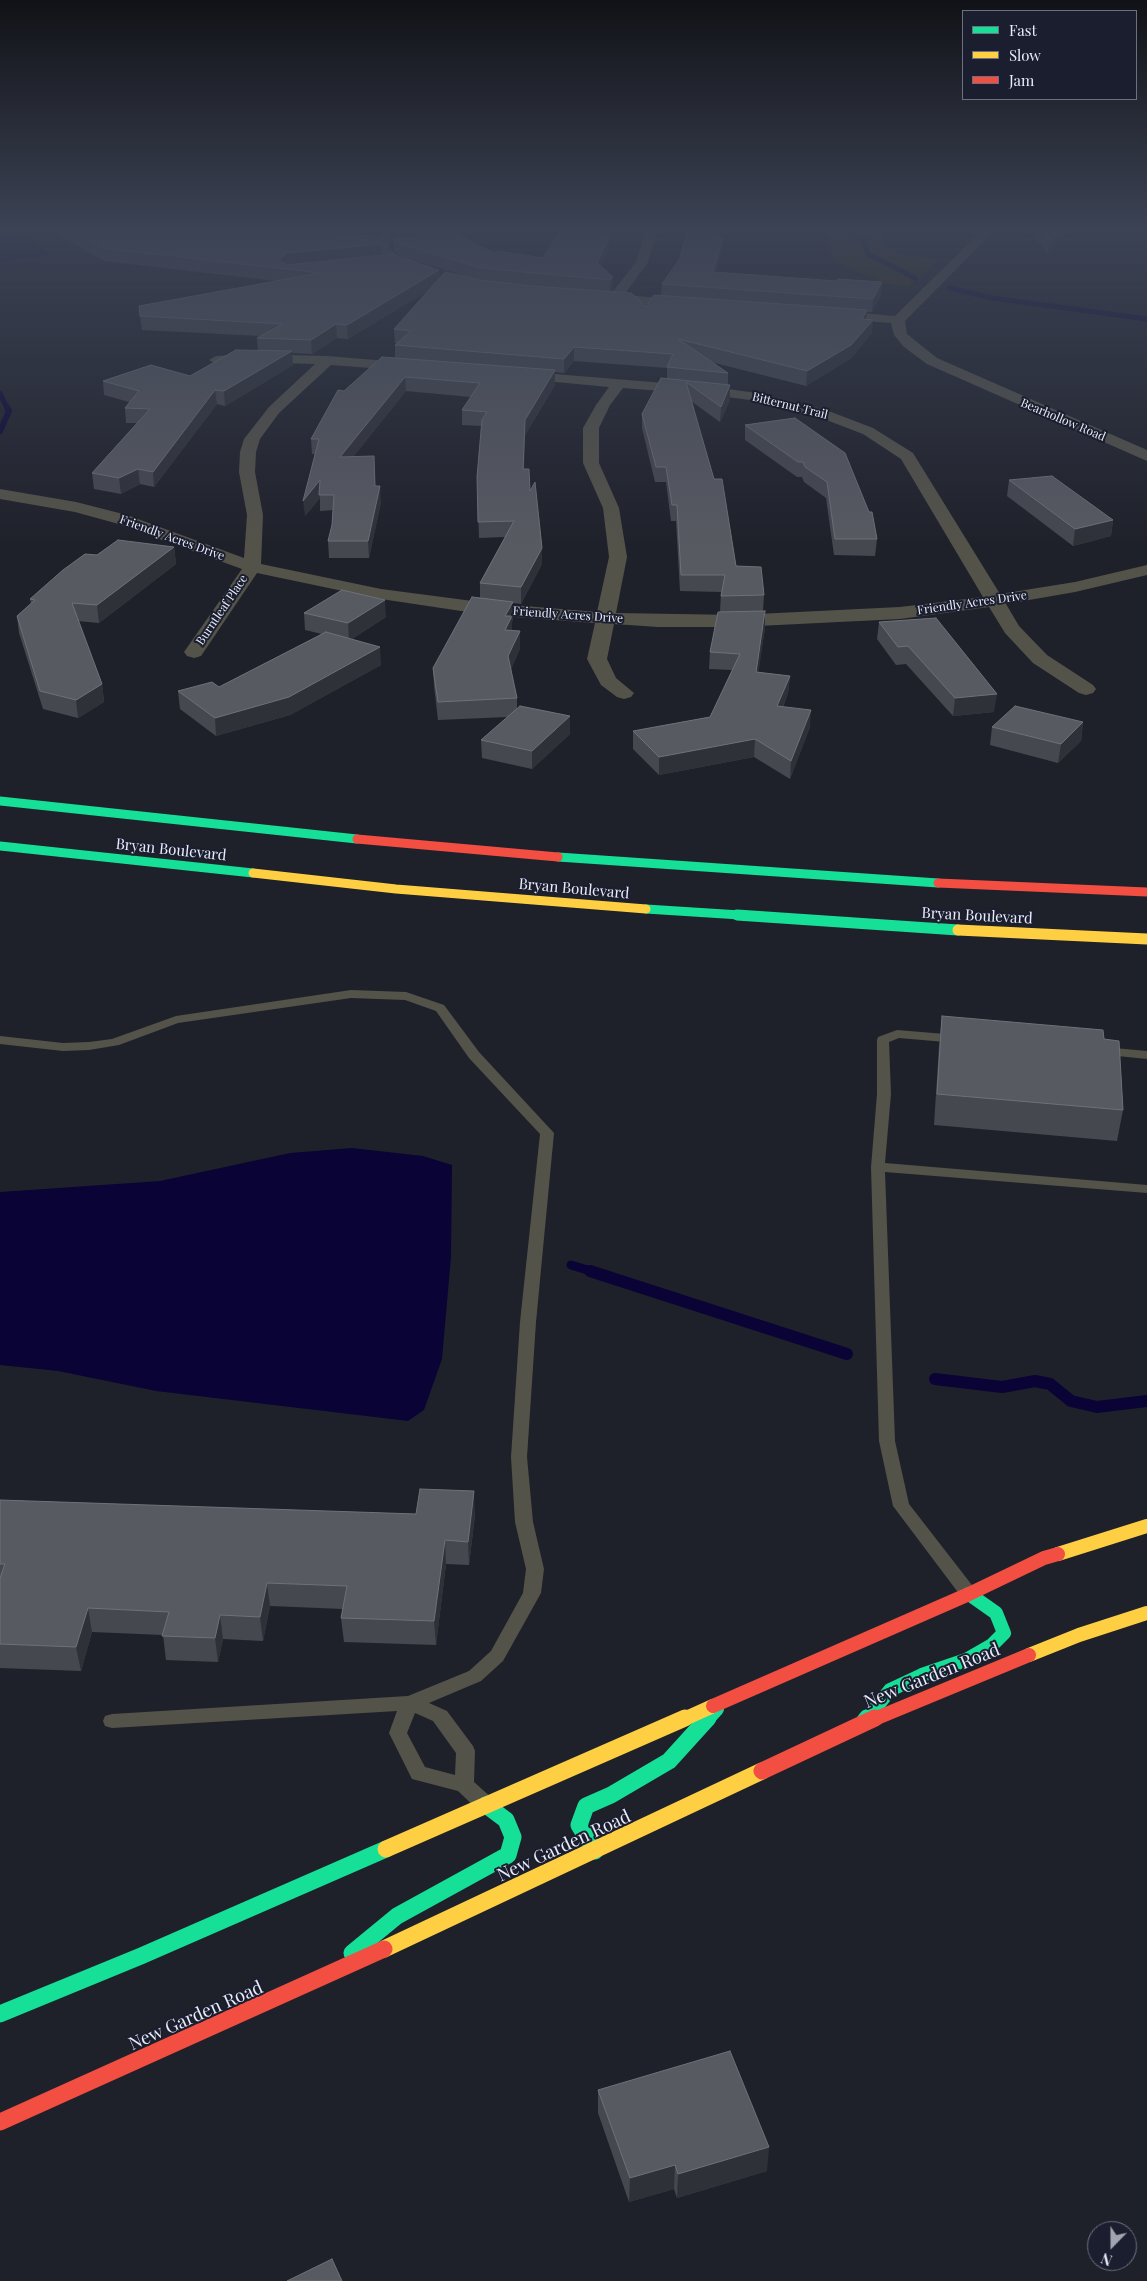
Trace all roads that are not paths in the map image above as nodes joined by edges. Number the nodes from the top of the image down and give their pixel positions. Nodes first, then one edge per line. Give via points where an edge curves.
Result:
1 (900, 334) edge
2 (216, 360) edge
3 (328, 360) junction
4 (425, 368) edge
5 (502, 374) edge
6 (619, 383) junction
7 (1147, 456) edge
8 (0, 494) edge
9 (252, 567) junction
10 (1147, 570) edge
11 (994, 601) junction
12 (605, 618) junction
13 (194, 652) dead end
14 (1086, 689) dead end
15 (624, 692) dead end
16 (0, 800) edge
17 (0, 846) edge
18 (1147, 892) edge
19 (1147, 939) edge
20 (0, 1040) edge
21 (974, 1041) edge
22 (1089, 1050) edge
23 (1147, 1055) edge
24 (878, 1167) junction
25 (1147, 1188) edge
26 (1147, 1526) edge
27 (969, 1594) junction
28 (1147, 1612) edge
29 (724, 1701) junction
30 (410, 1703) junction
31 (112, 1721) dead end
32 (864, 1723) junction
33 (464, 1784) junction
34 (486, 1805) junction
35 (595, 1851) junction
36 (322, 1978) junction
37 (0, 2014) edge
38 (0, 2122) edge

1 - 7 street, Bearhollow Road via 932,361
2 - 3 street
3 - 4 street
3 - 9 street, Burntleaf Place via 274,410 252,439 247,472 255,515
5 - 6 street, Bitternut Trail
6 - 11 street, Bitternut Trail via 757,397 821,413 868,430 907,456
6 - 12 street via 591,428 591,463 611,508 618,557
8 - 9 street, Friendly Acres Drive via 76,507 121,519
9 - 12 street, Friendly Acres Drive via 381,594 488,609
9 - 13 street, Burntleaf Place
10 - 11 street, Friendly Acres Drive via 1074,588
11 - 12 street, Friendly Acres Drive via 827,618 738,621
11 - 14 street, Bitternut Trail via 1012,629 1040,659
12 - 15 street via 597,659 608,680
16 - 18 main road, Bryan Boulevard via 273,832 597,861 967,885
17 - 19 main road, Bryan Boulevard via 357,885 549,902 887,927
20 - 30 lane via 63,1047 89,1046 114,1042 176,1020 351,994 406,996 440,1008 474,1055 547,1133 528,1322 519,1457 524,1522 535,1569 532,1593 497,1656 483,1669 475,1676
21 - 24 lane via 897,1034 883,1040 884,1094
22 - 23 lane
24 - 25 lane
24 - 27 lane via 886,1441 901,1506
26 - 27 main road via 1044,1558
27 - 29 main road
27 - 32 main road via 996,1613 1004,1633 992,1645 966,1660 890,1690
28 - 32 main road, New Garden Road via 1079,1635
29 - 34 main road
29 - 35 main road via 669,1761 586,1806 579,1825
30 - 31 lane
30 - 33 lane via 440,1716 466,1750
30 - 33 lane via 398,1734 419,1773
32 - 35 main road, New Garden Road
33 - 34 lane
34 - 36 main road via 506,1820 513,1838 508,1855 397,1916
34 - 37 main road
35 - 36 main road, New Garden Road
36 - 38 main road, New Garden Road

